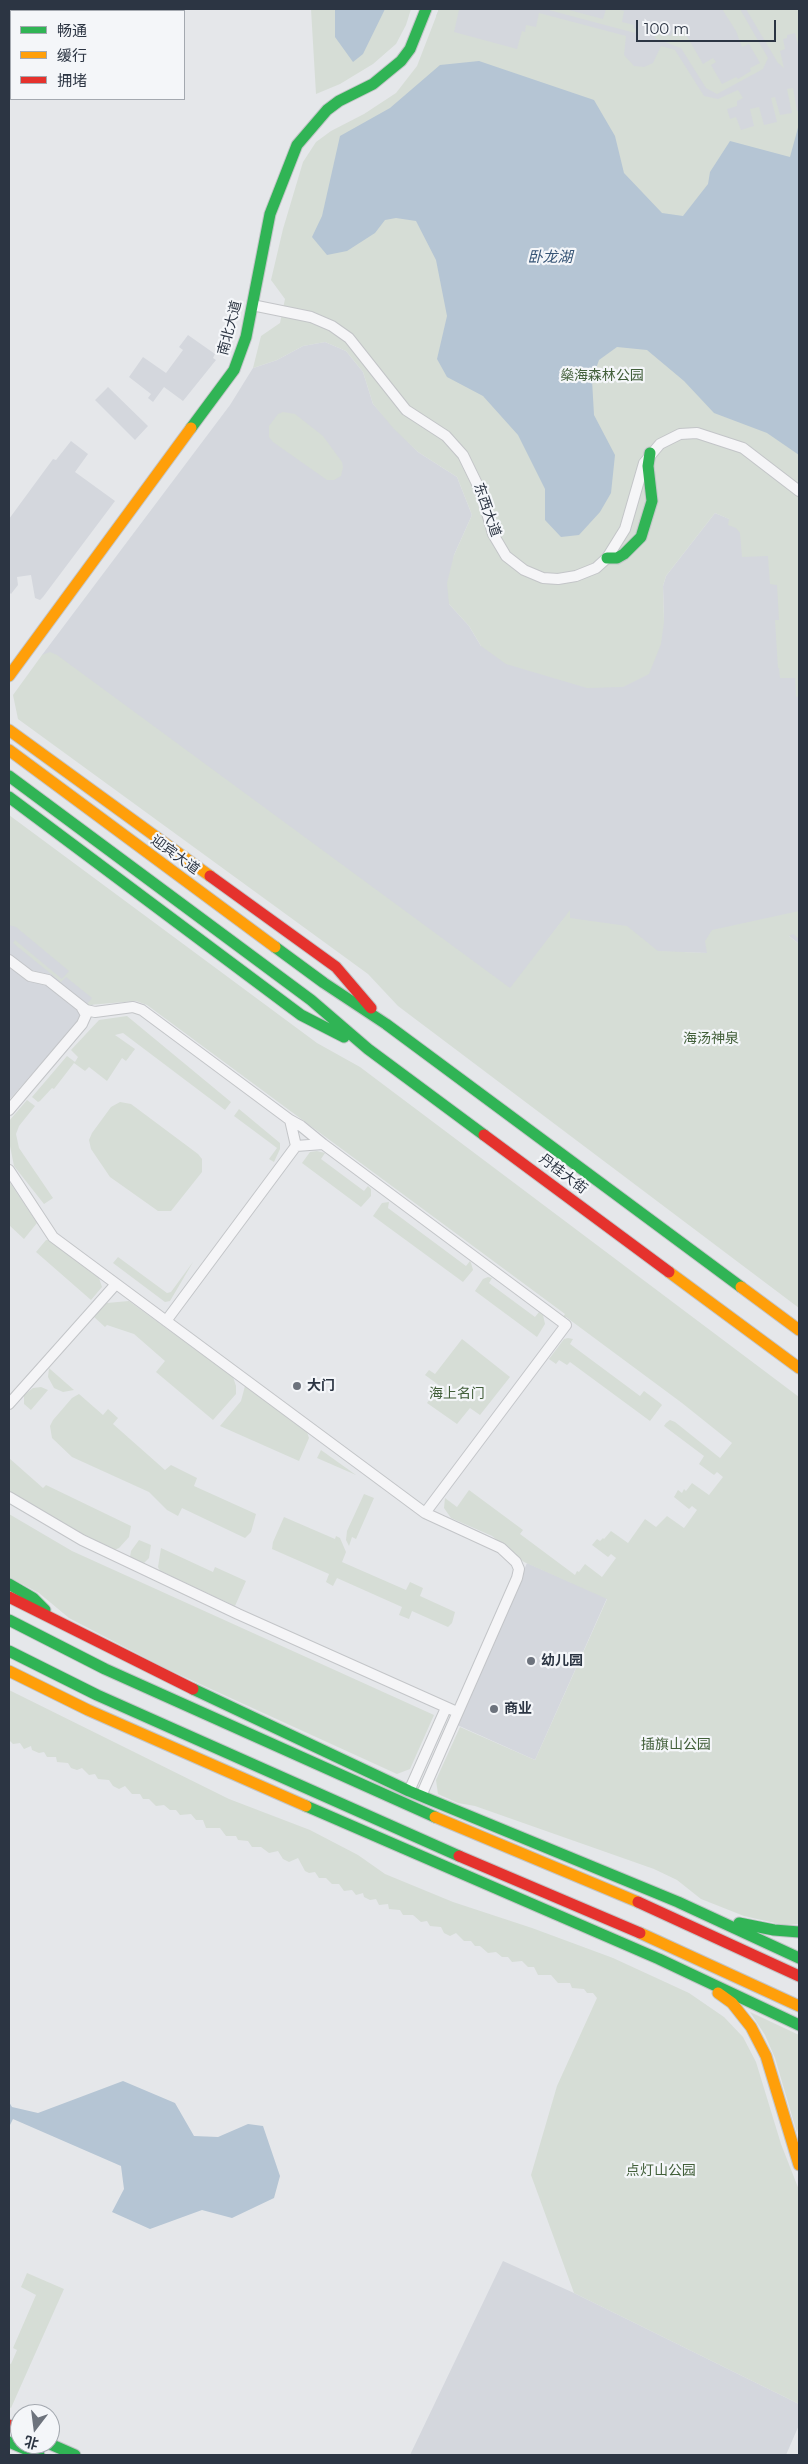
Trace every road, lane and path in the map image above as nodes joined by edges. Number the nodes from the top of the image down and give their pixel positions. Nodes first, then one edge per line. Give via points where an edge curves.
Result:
1 (426, 9) edge
2 (252, 305) junction
3 (650, 453) junction
4 (799, 491) edge
5 (607, 558) junction
6 (9, 676) edge
7 (9, 730) edge
8 (9, 742) edge
9 (32, 746) junction
10 (9, 750) edge
11 (9, 776) edge
12 (9, 798) edge
13 (9, 960) edge
14 (324, 983) joint
15 (82, 1008) junction
16 (95, 1012) junction
17 (82, 1024) junction
18 (386, 1024) junction
19 (368, 1049) junction
20 (9, 1110) edge
21 (290, 1120) junction
22 (323, 1144) junction
23 (296, 1146) junction
24 (10, 1174) edge
25 (116, 1284) junction
26 (166, 1321) junction
27 (799, 1330) edge
28 (799, 1368) edge
29 (9, 1404) edge
30 (9, 1497) edge
31 (425, 1513) junction
32 (9, 1584) edge
33 (9, 1597) edge
34 (9, 1620) edge
35 (57, 1622) junction
36 (9, 1651) edge
37 (105, 1669) junction
38 (9, 1671) edge
39 (446, 1708) junction
40 (88, 1710) junction
41 (457, 1712) junction
42 (262, 1723) junction
43 (223, 1752) junction
44 (325, 1752) junction
45 (409, 1791) junction
46 (421, 1796) junction
47 (459, 1828) junction
48 (404, 1834) junction
49 (710, 1916) junction
50 (559, 1917) junction
51 (799, 1932) edge
52 (799, 1958) edge
53 (693, 1975) junction
54 (799, 1976) edge
55 (799, 2006) edge
56 (799, 2025) edge
57 (799, 2165) edge
58 (9, 2442) edge
59 (60, 2448) edge
60 (39, 2455) edge
61 (75, 2455) edge

1 - 2 main road, 南北大道 via 410,49 401,61 380,78 327,110 297,145 270,214
2 - 5 street, 东西大道 via 311,317 349,338 406,410 446,436 463,455 482,492 493,534 506,556 524,570 543,578 558,579 596,568
2 - 6 main road, 南北大道 via 246,337 234,370
3 - 4 street, 东西大道 via 680,434 710,436 743,448
3 - 5 street, 东西大道 via 640,473 625,529
3 - 5 main road via 648,466 652,501 641,537 624,554
7 - 9 main road
8 - 9 main road
9 - 18 main road via 336,967
10 - 14 main road, 迎宾大道
11 - 19 main road, 丹桂大街 via 311,1000
12 - 19 main road via 301,1015
13 - 15 street via 30,976 52,982
14 - 18 main road, 丹桂大街
15 - 16 street
15 - 17 street via 86,1015
16 - 17 street
16 - 21 street via 133,1007 142,1010
17 - 20 street
18 - 27 main road, 丹桂大街
19 - 28 main road, 丹桂大街
21 - 22 street
21 - 23 street
22 - 23 street
22 - 31 street via 566,1325
23 - 26 street
24 - 25 street via 53,1237
25 - 26 street
25 - 29 street
26 - 31 street
30 - 39 street via 82,1540
31 - 41 street via 501,1548 514,1558 518,1569 517,1578
32 - 35 main road via 33,1598
33 - 35 main road
34 - 37 main road
35 - 42 main road
36 - 43 main road
37 - 42 main road
37 - 47 main road
38 - 40 main road
39 - 41 street
39 - 45 street
40 - 43 main road
40 - 50 main road
41 - 46 street
42 - 44 main road
43 - 48 main road
44 - 45 main road
44 - 47 main road
45 - 46 main road
46 - 49 main road
47 - 54 main road via 676,1918
48 - 50 main road
48 - 55 main road via 666,1944
49 - 51 main road
49 - 52 main road
50 - 53 main road
53 - 56 main road
53 - 57 main road via 732,2003 751,2027 766,2056
58 - 60 main road
59 - 61 main road

